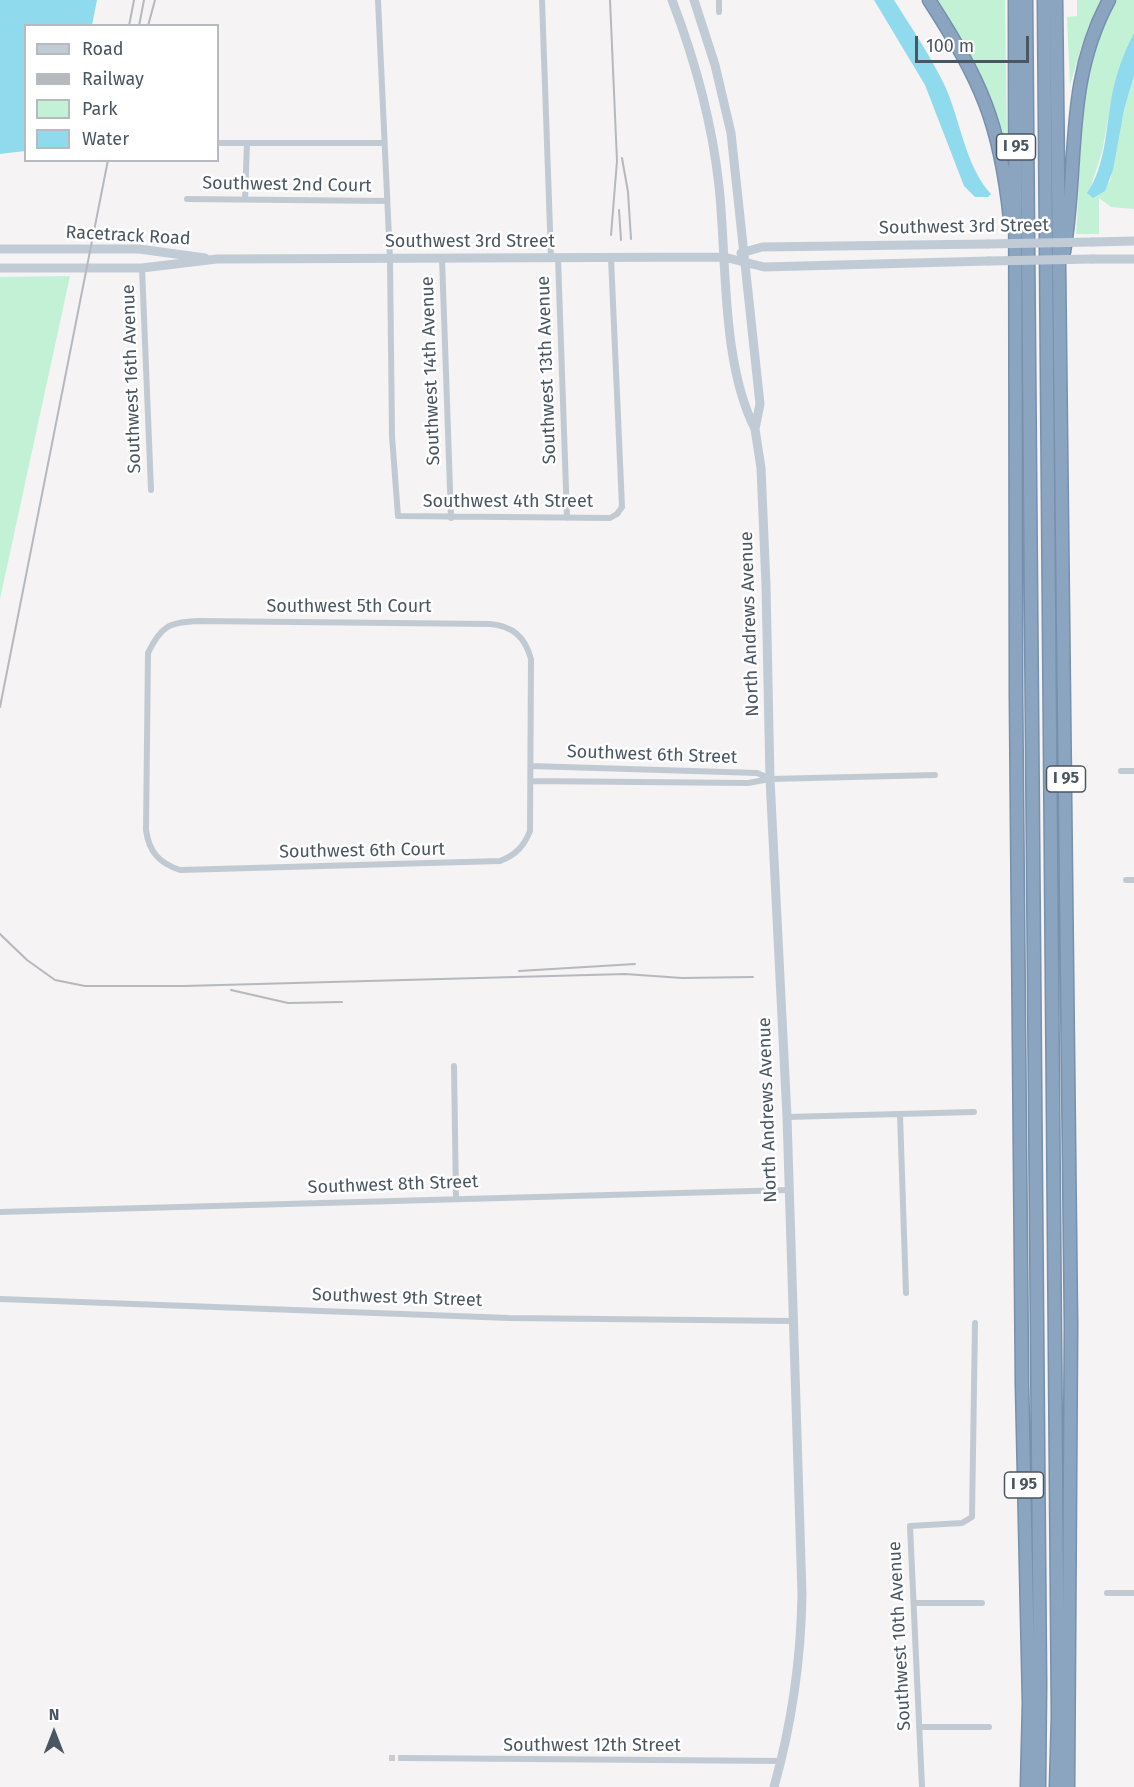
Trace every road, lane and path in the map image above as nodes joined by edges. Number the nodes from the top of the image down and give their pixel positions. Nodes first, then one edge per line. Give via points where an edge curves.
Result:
1 (378, 0) edge
2 (542, 0) edge
3 (672, 0) edge
4 (694, 0) edge
5 (719, 0) edge
6 (928, 0) edge
7 (1015, 0) edge
8 (1026, 0) edge
9 (1044, 0) edge
10 (1056, 0) edge
11 (1108, 0) edge
12 (720, 12) dead end
13 (219, 143) edge
14 (248, 143) junction
15 (383, 143) junction
16 (187, 199) dead end
17 (245, 199) junction
18 (387, 201) junction
19 (1134, 242) edge
20 (0, 249) edge
21 (744, 252) junction
22 (724, 257) junction
23 (442, 258) junction
24 (554, 258) junction
25 (611, 258) junction
26 (217, 259) junction
27 (390, 259) junction
28 (1134, 259) edge
29 (745, 263) junction
30 (0, 268) edge
31 (142, 268) junction
32 (1058, 286) junction
33 (1018, 295) junction
34 (756, 429) junction
35 (151, 490) dead end
36 (451, 518) junction
37 (567, 518) junction
38 (531, 766) junction
39 (1121, 771) dead end
40 (1134, 771) edge
41 (935, 775) dead end
42 (770, 778) junction
43 (531, 781) junction
44 (1034, 786) junction
45 (180, 870) joint
46 (1126, 880) dead end
47 (1134, 880) edge
48 (1018, 904) junction
49 (454, 1066) dead end
50 (1053, 1069) junction
51 (974, 1112) dead end
52 (900, 1115) junction
53 (786, 1117) junction
54 (1070, 1171) junction
55 (788, 1190) junction
56 (456, 1198) junction
57 (0, 1212) edge
58 (906, 1293) dead end
59 (0, 1299) edge
60 (792, 1321) junction
61 (975, 1323) dead end
62 (1107, 1593) dead end
63 (1134, 1593) edge
64 (914, 1603) junction
65 (982, 1603) dead end
66 (919, 1727) junction
67 (989, 1727) dead end
68 (402, 1758) tunnel mouth
69 (781, 1761) junction
70 (774, 1787) edge
71 (922, 1787) edge
72 (1027, 1787) edge
73 (1039, 1787) edge
74 (1056, 1787) edge
75 (1068, 1787) edge

1 - 15 street
2 - 24 street, Southwest 13th Avenue
3 - 22 main road, North Andrews Avenue via 709,123
4 - 21 main road, North Andrews Avenue via 730,126
5 - 12 street
6 - 33 highway via 970,66 993,123 1006,176
7 - 33 highway, I 95
8 - 44 highway
9 - 50 highway
10 - 32 highway, I 95
11 - 32 highway via 1089,42 1079,81 1068,229
13 - 14 street
14 - 15 street
14 - 17 street
15 - 18 street
16 - 17 street, Southwest 2nd Court
17 - 18 street, Southwest 2nd Court
18 - 27 street
19 - 21 main road, Southwest 3rd Street, bridge via 762,247
20 - 26 main road, Racetrack Road via 139,249
21 - 22 main road, Southwest 3rd Street
21 - 29 main road, North Andrews Avenue
22 - 25 main road, Southwest 3rd Street
22 - 29 main road, Southwest 3rd Street
22 - 34 main road, North Andrews Avenue via 736,367 744,407
23 - 24 main road, Southwest 3rd Street
23 - 27 main road, Southwest 3rd Street
23 - 36 street, Southwest 14th Avenue
24 - 25 main road, Southwest 3rd Street
24 - 37 street, Southwest 13th Avenue
25 - 37 street, Southwest 4th Street via 622,507 610,518
26 - 27 main road, Southwest 3rd Street
26 - 31 main road, Racetrack Road
27 - 36 street, Southwest 4th Street via 396,509 398,516
28 - 29 main road, Southwest 3rd Street, bridge via 764,267
29 - 34 main road, North Andrews Avenue via 760,404
30 - 31 main road, Racetrack Road
31 - 35 street, Southwest 16th Avenue
32 - 54 highway, I 95
33 - 48 highway, I 95
34 - 42 main road, North Andrews Avenue via 763,508
36 - 37 street, Southwest 4th Street
38 - 42 street, Southwest 6th Street via 757,773
38 - 43 street
38 - 45 street, Southwest 5th Court via 531,659 520,636 502,625 177,622 163,628 148,654 146,830 151,852
39 - 40 street
41 - 42 street, Southwest 6th Street
42 - 43 street, Southwest 6th Street via 748,783
42 - 53 main road, North Andrews Avenue
43 - 45 street, Southwest 6th Court via 530,831 518,851 500,861
44 - 48 highway
44 - 73 highway
46 - 47 street
48 - 72 highway, I 95
49 - 56 street
50 - 54 highway
50 - 74 highway
51 - 52 street
52 - 53 street
52 - 58 street
53 - 55 main road, North Andrews Avenue
54 - 75 highway, I 95
55 - 56 street, Southwest 8th Street
55 - 60 main road, North Andrews Avenue
56 - 57 street, Southwest 8th Street
59 - 60 street, Southwest 9th Street via 509,1318
60 - 69 main road, North Andrews Avenue via 801,1636 793,1713
61 - 64 street, Southwest 10th Avenue via 974,1511 962,1523 910,1526
62 - 63 street
64 - 65 street
64 - 66 street, Southwest 10th Avenue
66 - 67 street
66 - 71 street, Southwest 10th Avenue
68 - 69 street, Southwest 12th Street
69 - 70 main road, North Andrews Avenue

